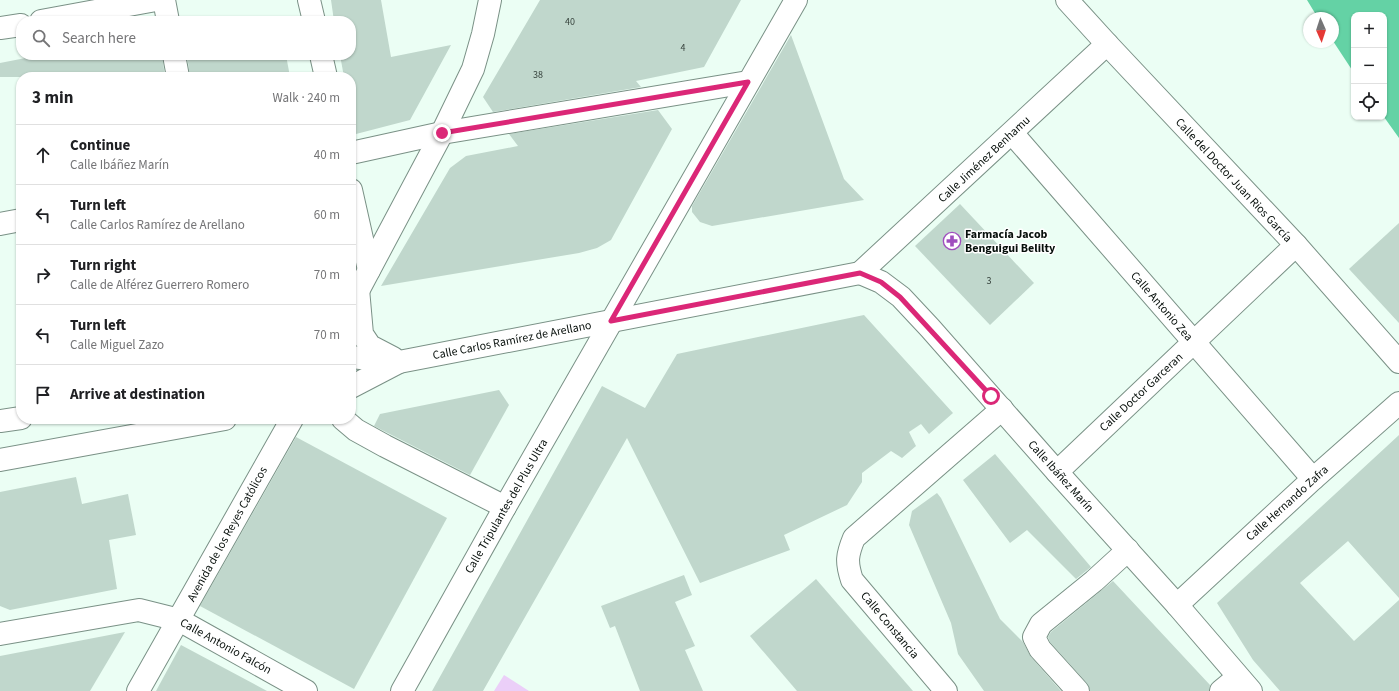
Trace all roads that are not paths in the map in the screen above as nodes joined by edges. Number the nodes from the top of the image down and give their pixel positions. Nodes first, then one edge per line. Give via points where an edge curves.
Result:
1 (156, 0) edge
2 (164, 0) edge
3 (309, 0) edge
4 (490, 0) edge
5 (796, 0) edge
6 (1067, 0) edge
7 (68, 16) edge
8 (167, 16) edge
9 (313, 16) edge
10 (16, 26) edge
11 (0, 28) edge
12 (1107, 44) junction
13 (175, 60) edge
14 (323, 60) edge
15 (177, 72) edge
16 (325, 72) edge
17 (748, 82) junction
18 (442, 133) junction
19 (1012, 133) junction
20 (356, 152) edge
21 (356, 214) edge
22 (16, 221) edge
23 (0, 224) edge
24 (1296, 245) junction
25 (368, 270) junction
26 (860, 273) junction
27 (356, 294) edge
28 (356, 301) edge
29 (611, 321) junction
30 (1194, 342) junction
31 (356, 357) edge
32 (399, 362) junction
33 (1399, 362) edge
34 (356, 384) edge
35 (1399, 403) edge
36 (1002, 410) junction
37 (16, 419) edge
38 (0, 421) edge
39 (198, 424) edge
40 (289, 424) edge
41 (349, 424) edge
42 (0, 460) edge
43 (1056, 472) junction
44 (1313, 479) junction
45 (505, 507) junction
46 (1128, 550) junction
47 (1176, 605) junction
48 (179, 620) junction
49 (0, 634) edge
50 (1244, 684) edge
51 (138, 691) edge
52 (306, 691) edge
53 (402, 691) edge
54 (946, 691) edge
55 (1078, 691) edge
56 (1221, 691) edge

1 - 7 street
2 - 8 street
3 - 9 street
4 - 18 street via 473,69
5 - 17 street, Calle Tripulantes del Plus Ultra
6 - 12 street, Calle del Doctor Juan Rios García
10 - 11 street
12 - 19 street, Calle Jiménez Benhamu
12 - 24 street, Calle del Doctor Juan Rios García
13 - 15 street
14 - 16 street
17 - 18 street
17 - 29 street, Calle Tripulantes del Plus Ultra
18 - 20 street
18 - 25 street
19 - 26 street, Calle Jiménez Benhamu
19 - 30 street, Calle Antonio Zea
21 - 25 street
22 - 23 street
24 - 30 street, Calle Doctor Garceran
24 - 33 street, Calle del Doctor Juan Rios García
25 - 27 street
26 - 29 street, Calle Carlos Ramírez de Arellano
26 - 36 street, Calle Ibáñez Marín via 881,282 900,297
28 - 32 street via 362,334 370,346
29 - 32 street, Calle Carlos Ramírez de Arellano
29 - 45 street, Calle Tripulantes del Plus Ultra
30 - 43 street, Calle Doctor Garceran
30 - 44 street, Calle Antonio Zea
31 - 32 street, Calle Carlos Ramírez de Arellano
32 - 34 street, Calle Carlos Ramírez de Arellano
35 - 44 street, Calle Hernando Zafra
36 - 43 street, Calle Ibáñez Marín
36 - 54 street, Calle Constancia via 854,538 848,554 848,569 852,580
37 - 38 street
39 - 42 street
40 - 48 street, Avenida de los Reyes Católicos
41 - 45 street via 379,443
43 - 46 street, Calle Ibáñez Marín
44 - 47 street, Calle Hernando Zafra
45 - 53 street, Calle Tripulantes del Plus Ultra
46 - 47 street, Calle Ibáñez Marín
46 - 55 street via 1042,624 1034,637 1040,649
47 - 50 street, Calle Ibáñez Marín
48 - 49 street, Calle Antonio Falcón via 139,610
48 - 51 street, Avenida de los Reyes Católicos
48 - 52 street, Calle Antonio Falcón
50 - 56 street

